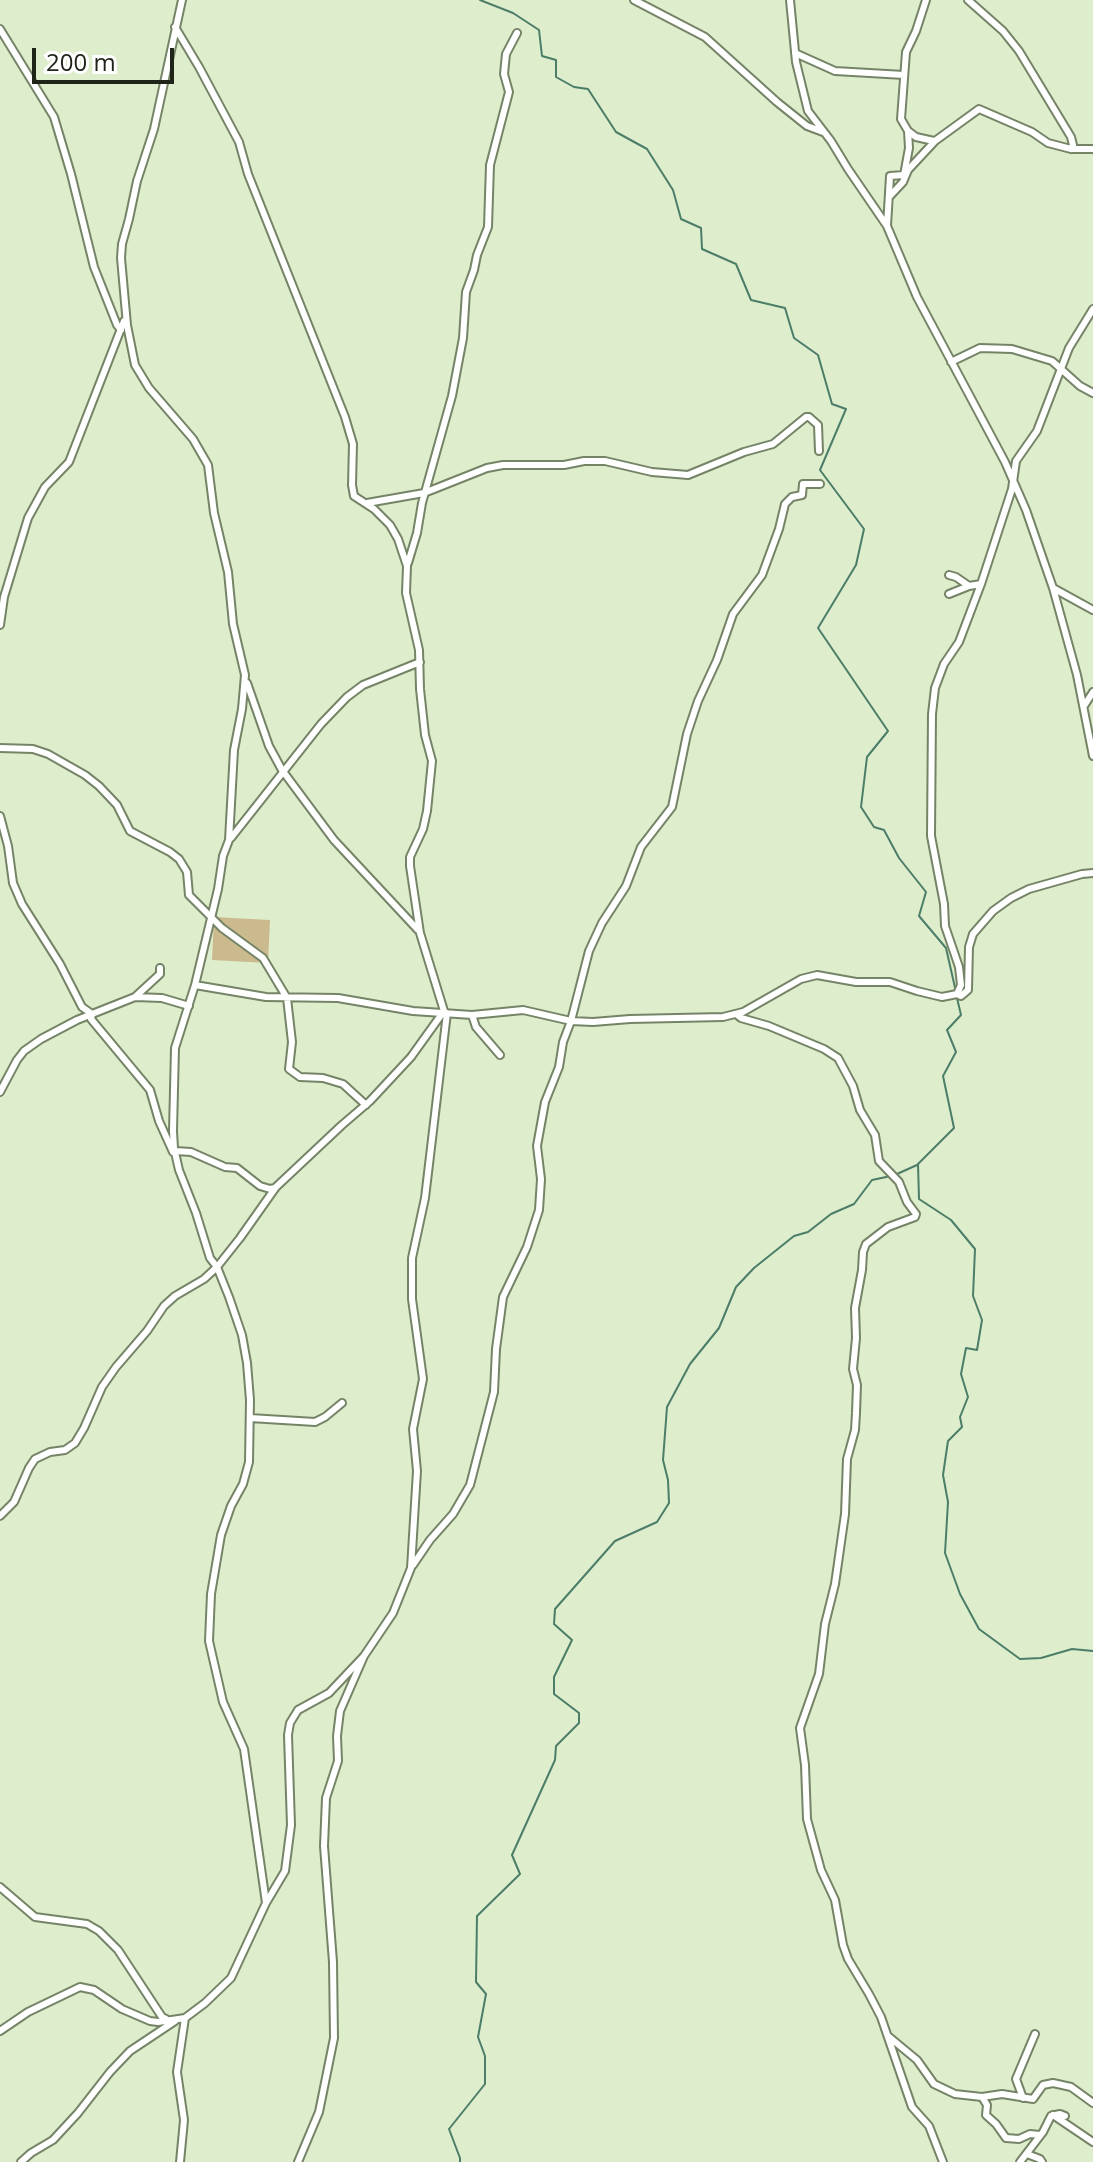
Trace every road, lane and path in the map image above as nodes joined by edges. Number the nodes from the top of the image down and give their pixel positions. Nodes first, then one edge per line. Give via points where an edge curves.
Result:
1 (182, 0) edge
2 (634, 0) edge
3 (790, 0) edge
4 (926, 0) edge
5 (968, 0) edge
6 (175, 27) junction
7 (0, 29) edge
8 (517, 33) dead end
9 (795, 53) junction
10 (904, 75) junction
11 (908, 131) junction
12 (826, 134) junction
13 (935, 141) junction
14 (1071, 149) junction
15 (1093, 149) edge
16 (889, 197) junction
17 (887, 226) junction
18 (1093, 309) edge
19 (126, 314) junction
20 (121, 330) junction
21 (951, 362) junction
22 (1062, 368) junction
23 (1093, 393) edge
24 (819, 451) dead end
25 (1013, 482) junction
26 (820, 484) dead end
27 (424, 493) junction
28 (366, 503) junction
29 (407, 566) junction
30 (949, 575) dead end
31 (981, 584) junction
32 (969, 586) junction
33 (1053, 588) junction
34 (949, 594) dead end
35 (1093, 610) edge
36 (0, 625) edge
37 (420, 662) junction
38 (245, 678) junction
39 (1093, 692) edge
40 (1084, 706) junction
41 (0, 748) edge
42 (1093, 756) edge
43 (282, 770) junction
44 (0, 816) edge
45 (229, 840) junction
46 (1093, 873) edge
47 (212, 916) junction
48 (420, 933) junction
49 (160, 968) dead end
50 (195, 985) junction
51 (957, 994) junction
52 (135, 997) junction
53 (287, 998) junction
54 (189, 1006) junction
55 (445, 1012) junction
56 (92, 1014) junction
57 (736, 1014) junction
58 (472, 1015) junction
59 (571, 1021) junction
60 (500, 1055) dead end
61 (0, 1092) edge
62 (366, 1105) junction
63 (175, 1151) junction
64 (178, 1163) junction
65 (275, 1188) junction
66 (217, 1267) junction
67 (342, 1403) dead end
68 (250, 1418) junction
69 (0, 1516) edge
70 (411, 1568) junction
71 (364, 1656) junction
72 (0, 1887) edge
73 (266, 1903) junction
74 (185, 2018) junction
75 (172, 2020) junction
76 (0, 2031) edge
77 (1035, 2034) dead end
78 (887, 2035) junction
79 (982, 2097) junction
80 (1023, 2098) junction
81 (1093, 2103) edge
82 (1053, 2115) junction
83 (1065, 2116) dead end
84 (1040, 2135) junction
85 (1093, 2142) edge
86 (35, 2151) junction
87 (1027, 2154) junction
88 (21, 2162) edge
89 (33, 2162) edge
90 (180, 2162) edge
91 (298, 2162) edge
92 (943, 2162) edge
93 (1020, 2162) edge
94 (1042, 2162) edge

1 - 6 street
2 - 12 street via 705,37 789,112
3 - 9 street
4 - 10 street via 906,52
5 - 14 street via 1019,51 1071,137
6 - 19 street via 122,244
6 - 28 street via 240,146 350,432 354,496
7 - 20 street via 54,117 94,267
8 - 27 street via 506,54 509,92 489,175 488,227 466,292 452,396
9 - 10 street via 835,71
9 - 12 street via 808,111
10 - 11 street via 901,119
11 - 13 street
11 - 16 street via 904,175 890,176
12 - 17 street
13 - 14 street via 981,109
13 - 16 street
14 - 15 street
16 - 17 street
17 - 21 street
18 - 22 street
19 - 20 street
19 - 38 street via 140,373 208,465
20 - 36 street via 69,462 45,487 28,518
21 - 22 street via 995,347 1040,356
21 - 25 street
22 - 23 street
22 - 25 street via 1039,427 1016,461
24 - 27 street via 818,425 806,417 773,444 686,475 605,461 503,465
25 - 31 street
25 - 33 street
26 - 59 street via 803,484 802,495 786,502 760,579 733,614 689,729 672,807 641,847 626,886 599,928
27 - 28 street
27 - 29 street
28 - 29 street via 394,531
29 - 37 street via 406,593
30 - 32 street
31 - 32 street
31 - 51 street via 959,642 938,678 932,714 931,836 945,926 959,967
32 - 34 street
33 - 35 street
33 - 40 street
37 - 43 street via 354,692
37 - 48 street via 432,761 427,811 410,861
38 - 43 street
38 - 45 street
39 - 40 street
40 - 42 street
41 - 47 street via 44,752 93,781 117,805 130,831 179,859 187,872 188,893
43 - 45 street
43 - 48 street via 334,840
44 - 56 street via 17,894 82,1007
45 - 47 street
46 - 51 street via 1029,889 993,911 973,934 968,990
47 - 50 street
47 - 53 street via 263,958
48 - 55 street
49 - 52 street
50 - 53 street
50 - 54 street
51 - 57 street via 942,997 879,980 817,975
52 - 54 street
52 - 56 street
53 - 55 street via 338,998 405,1011
53 - 62 street via 289,1069 300,1077 343,1084
54 - 63 street via 174,1056
55 - 58 street
55 - 62 street
55 - 70 street via 425,1198 412,1258 423,1379 413,1429 417,1471
56 - 61 street via 24,1051
56 - 64 street via 150,1090
57 - 59 street
57 - 78 street via 838,1058 875,1135 879,1161 899,1182 916,1215 888,1227 863,1252 855,1308 855,1430 847,1459 845,1514 819,1674 800,1728 806,1813 818,1861 835,1900 848,1959
58 - 59 street via 523,1010
58 - 60 street
59 - 70 street via 540,1126 539,1210 503,1297 494,1392 470,1485
62 - 65 street
63 - 64 street
63 - 65 street via 237,1168 260,1186
64 - 66 street
65 - 66 street
66 - 68 street via 242,1335
66 - 69 street via 164,1306 102,1387 75,1443 35,1459 14,1502
67 - 68 street via 315,1422
68 - 73 street via 247,1472 221,1535 209,1641 223,1702 244,1749
70 - 71 street via 393,1613
71 - 73 street via 332,1690 298,1710 290,1723 291,1825 285,1871
71 - 91 street via 340,1711 337,1764 326,1798 334,2038 319,2112
72 - 75 street via 35,1917 87,1924 99,1931 118,1950 162,2017
73 - 74 street via 231,1978
74 - 75 street
74 - 90 street via 177,2072 184,2120
75 - 76 street via 143,2019 80,1987
75 - 86 street via 130,2051 53,2140
77 - 80 street via 1016,2079
78 - 79 street via 937,2086
78 - 92 street via 906,2095 929,2126
79 - 80 street
79 - 84 street via 986,2115 1006,2138
80 - 81 street via 1034,2099 1043,2085 1053,2083 1069,2086
82 - 83 street
82 - 84 street
82 - 85 street
84 - 87 street
86 - 88 street
86 - 89 street
87 - 93 street
87 - 94 street

